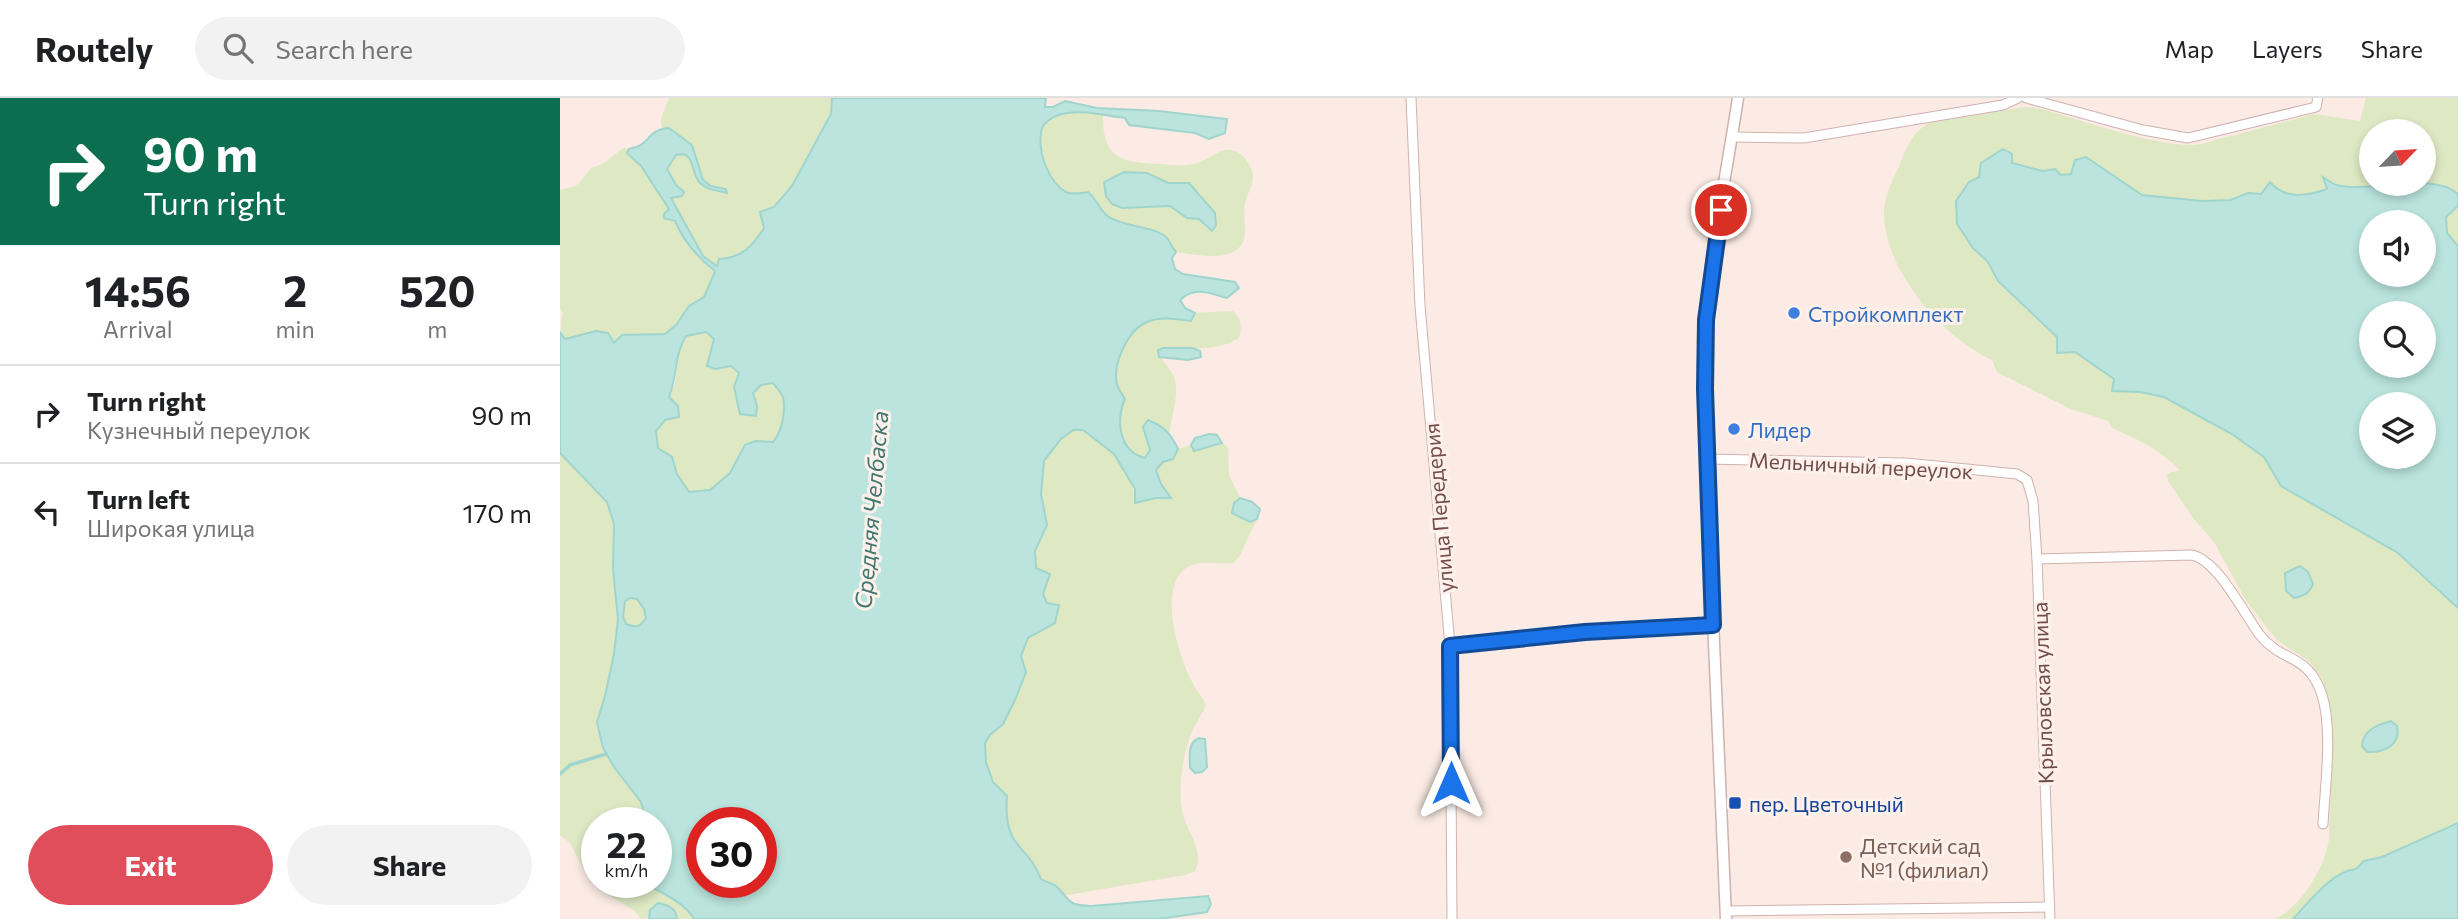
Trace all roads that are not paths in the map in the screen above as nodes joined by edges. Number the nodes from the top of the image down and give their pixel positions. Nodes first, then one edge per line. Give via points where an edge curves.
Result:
1 (1411, 98) edge
2 (1738, 98) edge
3 (2018, 98) edge
4 (2026, 98) edge
5 (2317, 103) edge
6 (1732, 137) junction
7 (1706, 459) junction
8 (2017, 474) joint
9 (2037, 559) junction
10 (1713, 625) junction
11 (1450, 646) junction
12 (2323, 824) dead end
13 (2049, 907) junction
14 (1726, 915) edge
15 (1452, 919) edge
16 (2050, 919) edge

1 - 11 street, улица Передерия via 1420,306
2 - 6 street
3 - 6 street via 2003,105 1804,138
4 - 5 street via 2188,138
6 - 7 street via 1706,320
7 - 8 street, Мельничный переулок via 1906,463
7 - 10 street
8 - 9 street, Крыловская улица via 2030,488
9 - 12 street via 2203,558 2262,637 2315,677 2327,730
9 - 13 street, Крыловская улица
10 - 11 street
10 - 14 street
11 - 15 street, улица Передерия
13 - 14 street
13 - 16 street, Крыловская улица

